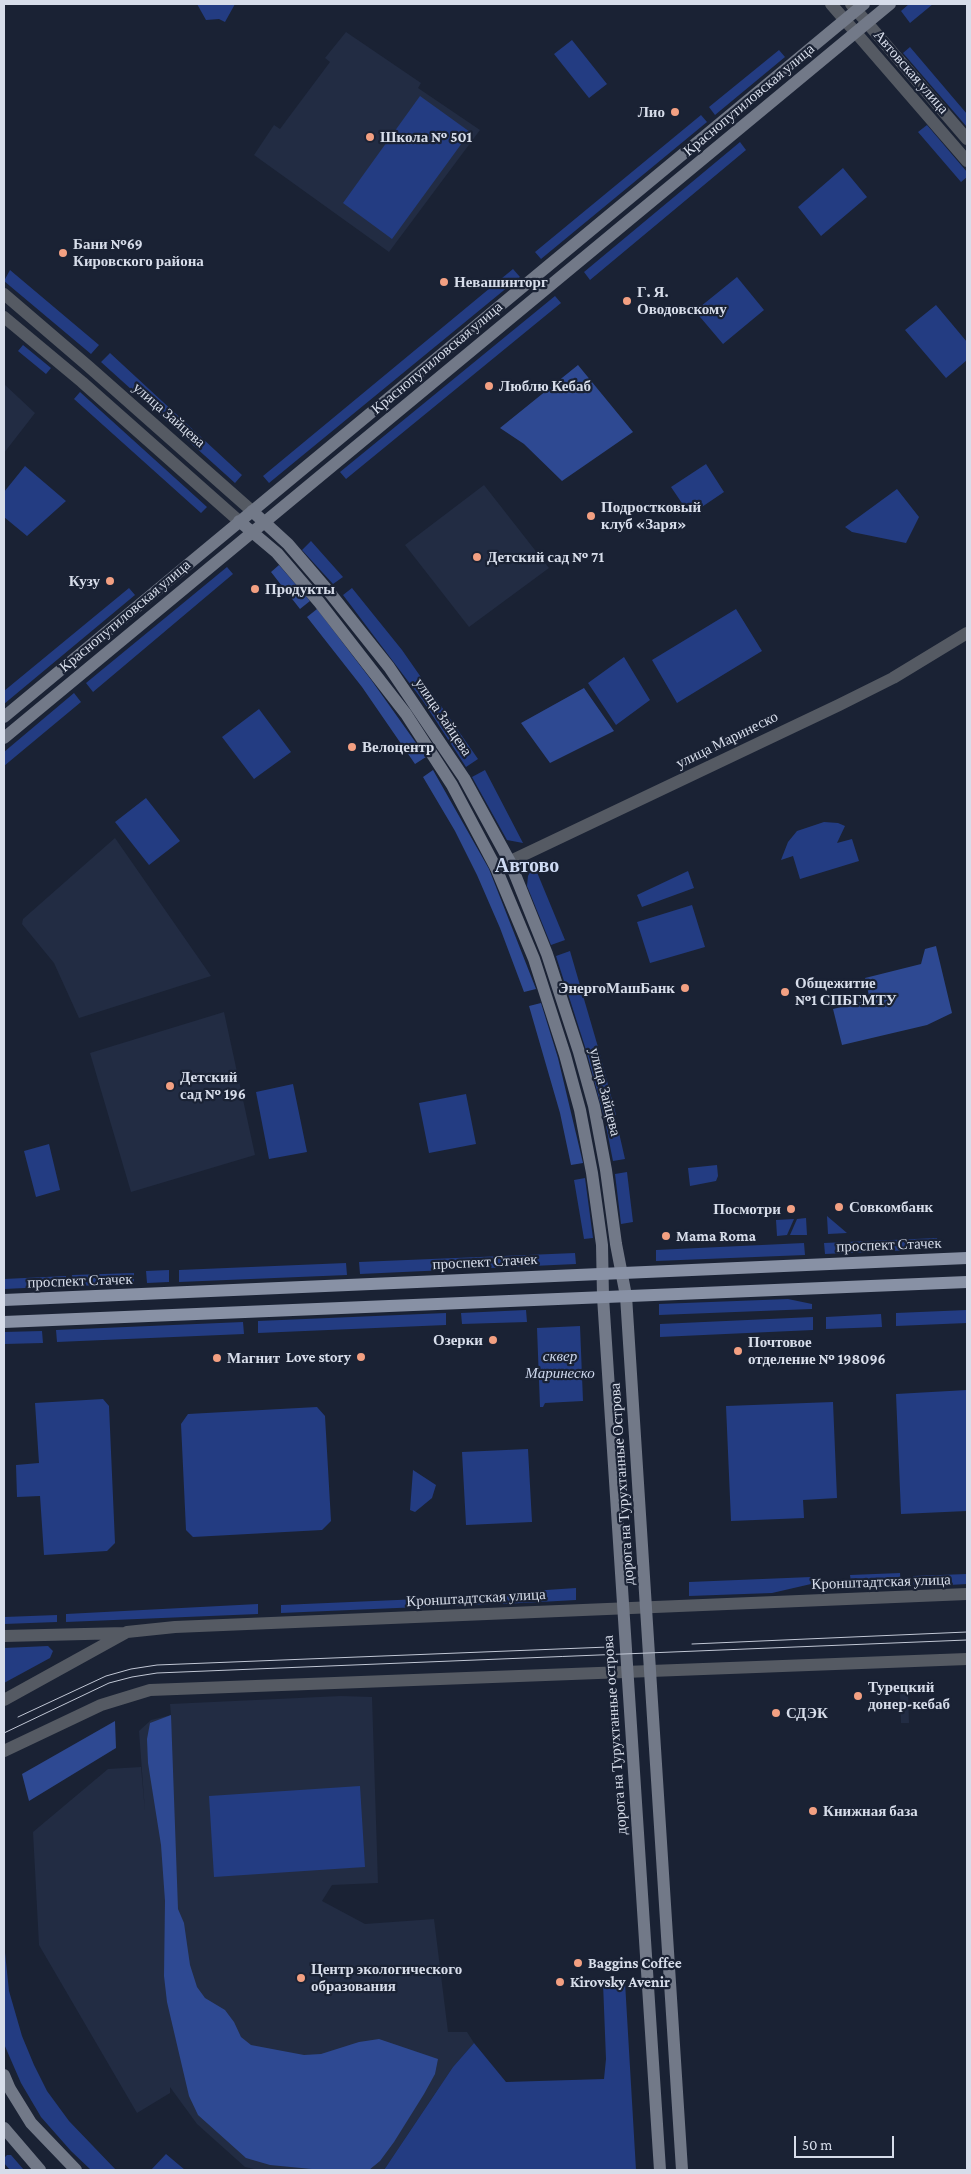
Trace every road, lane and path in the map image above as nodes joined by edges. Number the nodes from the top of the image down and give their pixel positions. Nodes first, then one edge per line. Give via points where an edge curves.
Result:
1 (831, 4) edge
2 (890, 4) edge
3 (857, 6) edge
4 (844, 20) junction
5 (867, 22) junction
6 (855, 32) junction
7 (967, 139) edge
8 (967, 161) edge
9 (4, 294) edge
10 (4, 317) edge
11 (252, 511) junction
12 (239, 522) junction
13 (264, 522) junction
14 (252, 532) junction
15 (967, 633) edge
16 (4, 717) edge
17 (4, 738) edge
18 (510, 862) junction
19 (496, 868) junction
20 (967, 1258) edge
21 (622, 1273) junction
22 (603, 1274) junction
23 (967, 1282) edge
24 (626, 1296) junction
25 (603, 1297) junction
26 (4, 1300) edge
27 (4, 1322) edge
28 (967, 1594) edge
29 (646, 1606) junction
30 (623, 1608) junction
31 (127, 1632) junction
32 (4, 1636) edge
33 (967, 1659) edge
34 (628, 1671) junction
35 (650, 1671) junction
36 (4, 1700) edge
37 (4, 1751) edge
38 (4, 2075) edge
39 (4, 2128) edge
40 (40, 2170) edge
41 (76, 2170) edge
42 (660, 2170) edge
43 (682, 2170) edge

1 - 4 street, Автовская улица
2 - 5 street, Краснопутиловская улица
3 - 4 street, Краснопутиловская улица
3 - 5 street, Автовская улица
4 - 6 street, Автовская улица
4 - 11 street, Краснопутиловская улица
5 - 6 street, Краснопутиловская улица
5 - 7 street, Автовская улица
6 - 8 street, Автовская улица
6 - 13 street, Краснопутиловская улица
9 - 11 street, улица Зайцева
10 - 12 street, улица Зайцева
11 - 12 street, Краснопутиловская улица
11 - 13 street, улица Зайцева
12 - 14 street, улица Зайцева
12 - 16 street, Краснопутиловская улица
13 - 14 street, Краснопутиловская улица
13 - 18 street, улица Зайцева via 288,544 389,667 464,778
14 - 17 street, Краснопутиловская улица
14 - 19 street, улица Зайцева via 278,553 379,676 436,760
15 - 18 street, улица Маринеско via 892,678
18 - 19 street, улица Маринеско
18 - 21 street, улица Зайцева via 547,954 582,1061 594,1106
19 - 22 street, улица Зайцева via 542,983 580,1110 592,1172
20 - 21 main road, проспект Стачек
21 - 22 main road, проспект Стачек
21 - 24 street, улица Зайцева
22 - 25 street, улица Зайцева
22 - 26 main road, проспект Стачек
23 - 24 main road
24 - 25 main road
24 - 29 street, дорога на Турухтанные Острова
25 - 27 main road
25 - 30 street, дорога на Турухтанные острова
28 - 29 street, Кронштадтская улица
29 - 30 street, Кронштадтская улица
29 - 35 street, дорога на Турухтанные Острова
30 - 31 street, Кронштадтская улица via 175,1627
30 - 34 street, дорога на Турухтанные острова
31 - 32 street
31 - 36 street, Кронштадтская улица
33 - 35 street
34 - 35 street
34 - 37 street via 150,1690 100,1705
34 - 42 street, дорога на Турухтанные острова
35 - 43 street
38 - 41 street via 32,2123
39 - 40 street

